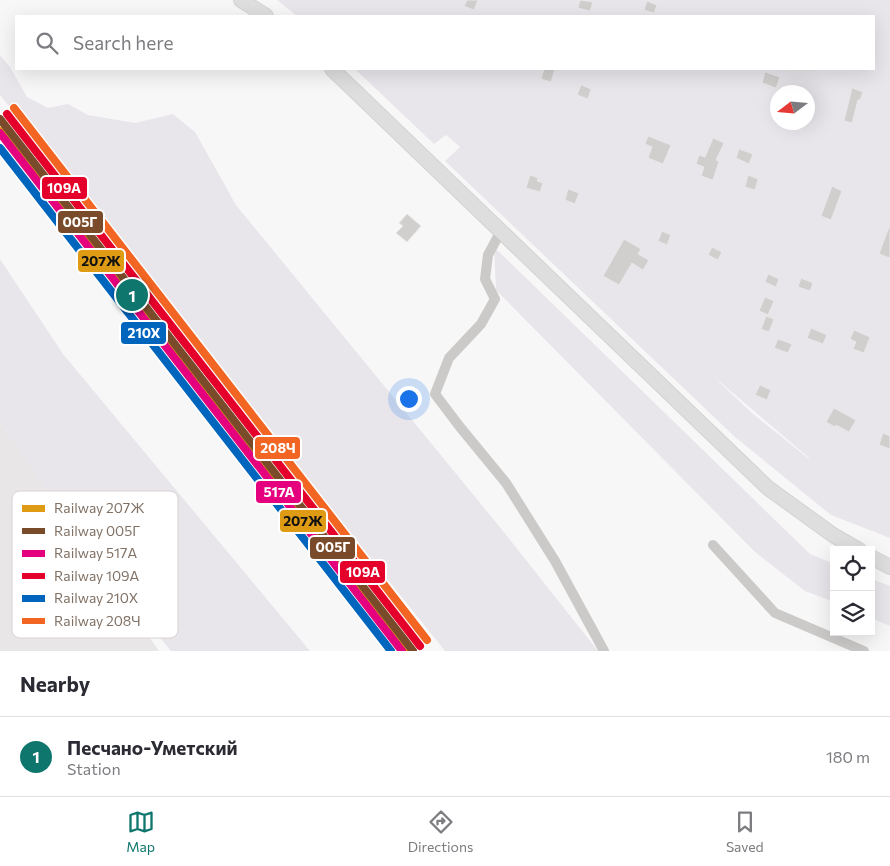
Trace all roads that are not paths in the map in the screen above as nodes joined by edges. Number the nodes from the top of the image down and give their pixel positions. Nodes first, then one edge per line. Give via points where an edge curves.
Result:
1 (241, 0) edge
2 (264, 15) edge
3 (333, 70) edge
4 (501, 231) junction
5 (713, 545) dead end
6 (852, 546) edge
7 (875, 559) edge
8 (889, 565) edge
9 (604, 651) edge
10 (864, 651) edge

1 - 2 main road
3 - 4 main road
4 - 6 main road via 768,488
4 - 9 street via 488,255 485,279 495,299 480,324 449,358 435,394 506,483 555,561
5 - 10 street via 775,613
7 - 8 main road

